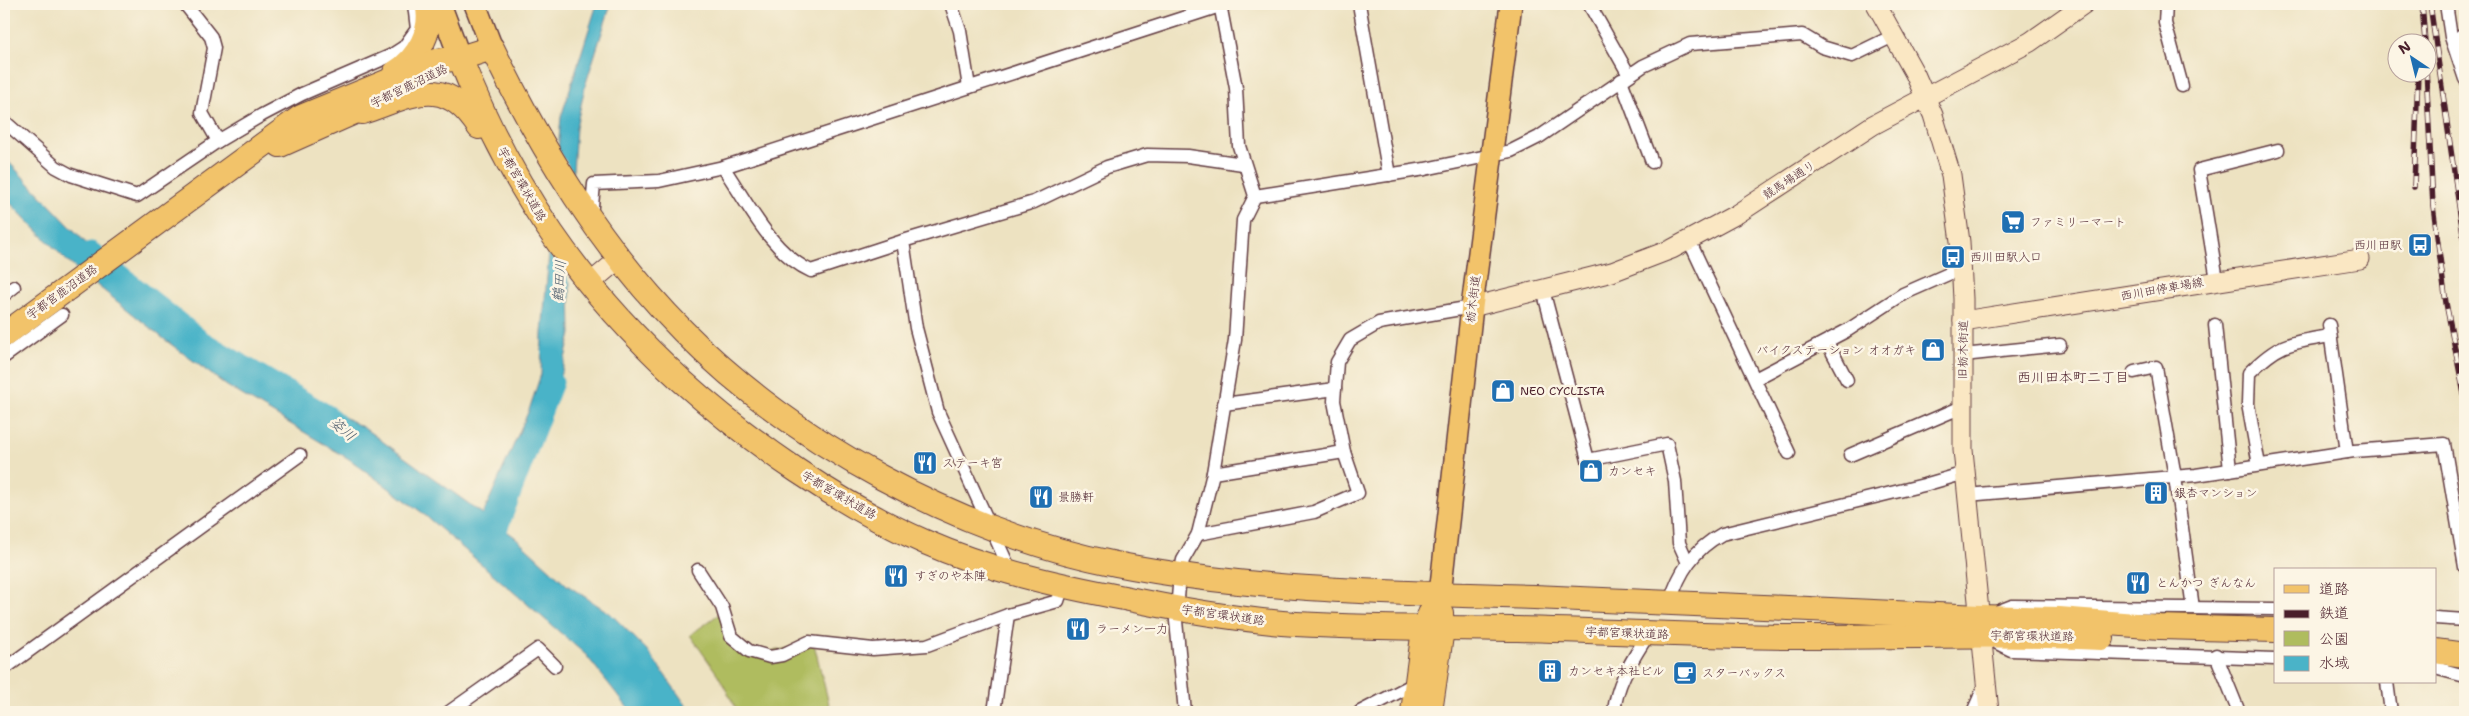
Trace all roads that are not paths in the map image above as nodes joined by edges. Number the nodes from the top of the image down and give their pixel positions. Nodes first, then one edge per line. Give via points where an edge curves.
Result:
1 (185, 4) edge
2 (414, 4) edge
3 (427, 4) edge
4 (440, 4) edge
5 (475, 4) edge
6 (951, 4) edge
7 (1360, 4) edge
8 (1511, 4) edge
9 (1589, 4) edge
10 (1876, 4) edge
11 (2084, 4) edge
12 (2166, 4) edge
13 (2446, 4) edge
14 (1223, 5) edge
15 (2465, 32) edge
16 (1894, 35) junction
17 (2459, 43) edge
18 (492, 48) junction
19 (460, 58) junction
20 (1625, 78) junction
21 (2465, 79) edge
22 (2182, 86) dead end
23 (968, 87) junction
24 (365, 90) junction
25 (1925, 97) junction
26 (338, 120) junction
27 (4, 121) edge
28 (218, 141) junction
29 (2278, 150) dead end
30 (1491, 155) junction
31 (1652, 162) dead end
32 (1243, 164) junction
33 (723, 167) junction
34 (510, 168) junction
35 (1389, 175) junction
36 (217, 178) junction
37 (1255, 196) junction
38 (591, 219) junction
39 (902, 240) junction
40 (1689, 240) junction
41 (620, 258) junction
42 (2360, 259) dead end
43 (1962, 268) junction
44 (585, 279) junction
45 (2217, 280) junction
46 (1543, 290) junction
47 (1472, 307) junction
48 (62, 315) dead end
49 (1964, 321) junction
50 (2215, 325) dead end
51 (4, 335) edge
52 (1827, 342) junction
53 (2060, 345) dead end
54 (1963, 355) junction
55 (4, 357) edge
56 (2134, 372) dead end
57 (1755, 379) junction
58 (1847, 380) dead end
59 (1335, 389) junction
60 (1224, 404) junction
61 (1962, 407) junction
62 (1344, 452) junction
63 (2347, 452) junction
64 (1789, 453) dead end
65 (300, 455) dead end
66 (1850, 455) dead end
67 (2259, 465) junction
68 (2230, 470) junction
69 (1212, 473) junction
70 (1965, 473) junction
71 (2175, 477) junction
72 (1967, 494) junction
73 (990, 527) junction
74 (1198, 534) junction
75 (1688, 563) junction
76 (2465, 567) edge
77 (698, 570) dead end
78 (1012, 574) junction
79 (1180, 575) junction
80 (1063, 586) junction
81 (1440, 594) junction
82 (1670, 602) junction
83 (2193, 608) junction
84 (1177, 609) junction
85 (2274, 609) edge
86 (1008, 615) junction
87 (2436, 618) edge
88 (2465, 620) edge
89 (1981, 626) junction
90 (1433, 629) junction
91 (2274, 630) edge
92 (1649, 633) junction
93 (2436, 637) edge
94 (2465, 641) edge
95 (2274, 645) edge
96 (2436, 651) edge
97 (2216, 655) junction
98 (2465, 655) edge
99 (2274, 658) edge
100 (555, 666) dead end
101 (2436, 668) edge
102 (4, 669) edge
103 (2465, 676) edge
104 (1416, 684) junction
105 (2387, 684) edge
106 (1985, 685) junction
107 (449, 712) edge
108 (994, 712) edge
109 (1185, 712) edge
110 (1360, 712) edge
111 (1413, 712) edge
112 (1430, 712) edge
113 (1614, 712) edge
114 (1974, 712) edge
115 (1989, 712) edge
116 (2239, 712) edge
117 (2392, 712) edge

1 - 28 street via 211,37 214,48 202,114
2 - 28 street via 417,29 404,47 302,94
3 - 24 highway via 430,16 421,48 403,68
4 - 19 main road, 宇都宮環状道路
5 - 18 main road, 宇都宮環状道路
6 - 23 street via 960,31
7 - 35 street
8 - 30 main road, 栃木街道
9 - 20 street
10 - 16 street, 旧栃木街道
11 - 25 street, 競馬場通り via 2030,42
12 - 22 street via 2165,23
13 - 17 street
14 - 23 street
14 - 32 street via 1236,88
15 - 17 street
16 - 20 street via 1852,56 1822,47 1802,35 1690,44
16 - 25 street, 旧栃木街道
17 - 21 street
18 - 19 highway
18 - 38 highway, 宇都宮環状道路 via 546,152
19 - 24 highway, 宇都宮鹿沼道路 via 437,61
19 - 26 highway, 宇都宮鹿沼道路 via 439,72
19 - 34 highway, 宇都宮環状道路
20 - 30 street via 1539,137 1511,151
20 - 31 street
23 - 33 street
24 - 36 highway, 宇都宮鹿沼道路 via 301,117
25 - 40 street, 競馬場通り via 1873,125 1737,214
25 - 43 street, 旧栃木街道 via 1951,175
26 - 34 highway via 417,94 437,93 461,103
26 - 36 highway, 宇都宮鹿沼道路
27 - 28 street via 56,167 136,196
29 - 45 street via 2199,170
30 - 35 street
30 - 47 main road, 栃木街道
32 - 37 street
32 - 39 street via 1188,156 1147,155 1107,167 1034,202
33 - 38 street via 659,181 594,184
33 - 39 street via 777,246 798,265 811,271
34 - 44 highway, 宇都宮環状道路 via 543,223
35 - 37 street
36 - 51 highway, 宇都宮鹿沼道路
37 - 60 street via 1243,220 1235,340
38 - 41 highway, 宇都宮環状道路
39 - 73 street via 916,328 938,412
40 - 46 street, 競馬場通り via 1612,272
40 - 57 street
41 - 44 street
41 - 73 highway, 宇都宮環状道路 via 684,332 777,410 854,462
42 - 45 street, 西川田停車場線
43 - 49 street, 旧栃木街道
43 - 52 street via 1903,294
44 - 78 highway, 宇都宮環状道路 via 669,369 714,410 761,446 836,494 922,541
45 - 49 street, 西川田停車場線
46 - 47 street, 競馬場通り
46 - 75 street via 1588,460 1667,444 1675,481 1679,543
47 - 59 street via 1379,323 1350,340 1337,362
47 - 81 main road, 栃木街道
48 - 55 street
49 - 54 street, 旧栃木街道
50 - 68 street
52 - 57 street
52 - 58 street
53 - 54 street
54 - 61 street, 旧栃木街道
56 - 71 street via 2156,367
57 - 64 street
59 - 60 street
59 - 62 street via 1334,401
60 - 69 street
61 - 66 street
61 - 70 street, 旧栃木街道
62 - 69 street
62 - 74 street via 1358,493 1314,512
63 - 67 street
63 - 67 street via 2329,330 2288,343 2266,356 2249,374 2248,404
63 - 76 street via 2444,444
65 - 102 street
67 - 68 street
68 - 71 street
69 - 74 street
70 - 72 street, 旧栃木街道
70 - 75 street via 1733,530 1700,548
71 - 72 street
71 - 83 street
72 - 89 street, 旧栃木街道
73 - 78 street
73 - 79 highway, 宇都宮環状道路 via 1113,563
74 - 79 street via 1183,560
75 - 82 street via 1679,576
77 - 86 street via 722,607 731,636 749,651 770,657 809,642 873,650 927,645
78 - 80 highway, 宇都宮環状道路
79 - 81 highway, 宇都宮環状道路 via 1294,586
79 - 84 street
80 - 84 highway, 宇都宮環状道路
80 - 86 street via 1058,601
81 - 82 highway, 宇都宮環状道路
81 - 90 highway, 栃木街道
82 - 89 highway, 宇都宮環状道路
83 - 85 street
83 - 89 street via 2012,606
84 - 90 highway, 宇都宮環状道路 via 1282,623
84 - 109 street
86 - 108 street
87 - 88 street
89 - 91 highway, 宇都宮環状道路 via 2059,619 2160,627
89 - 92 highway, 宇都宮環状道路 via 1722,636
89 - 95 highway, 宇都宮環状道路 via 2081,637
89 - 97 street via 2011,650
89 - 106 street, 旧栃木街道
90 - 92 highway, 宇都宮環状道路
90 - 104 highway, 栃木街道
90 - 112 highway, 栃木街道
92 - 113 street via 1623,675 1616,693
93 - 94 highway
96 - 98 highway
97 - 99 street
97 - 116 street
100 - 107 street via 538,649
101 - 103 street
104 - 110 street
104 - 111 highway, 栃木街道
105 - 117 street
106 - 114 street
106 - 115 street, 旧栃木街道

